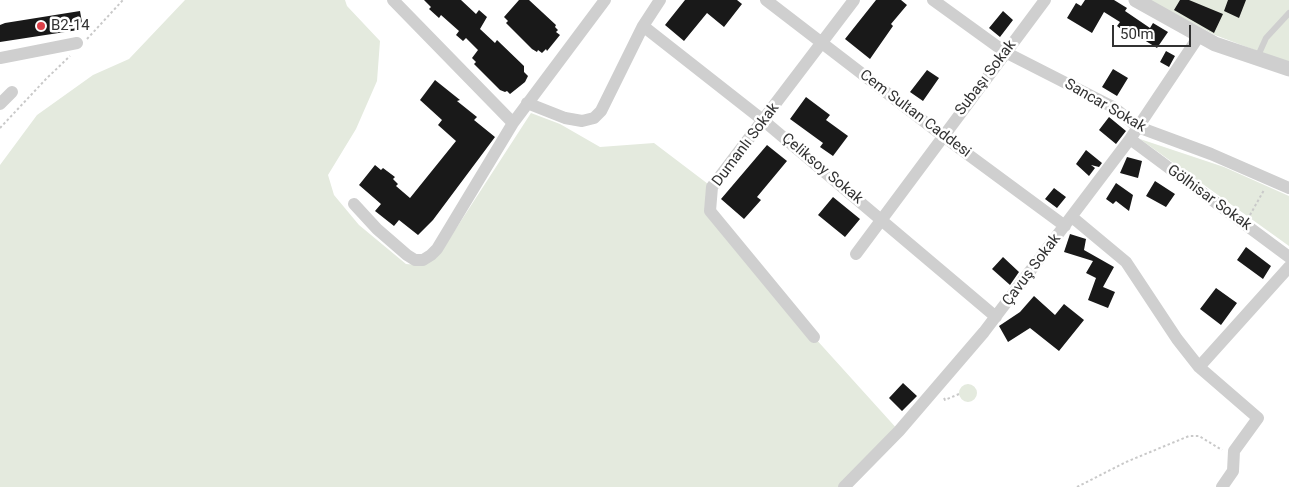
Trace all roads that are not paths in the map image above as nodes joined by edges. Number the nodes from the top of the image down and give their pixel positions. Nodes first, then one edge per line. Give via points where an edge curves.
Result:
1 (393, 0) edge
2 (605, 0) edge
3 (660, 0) edge
4 (766, 0) edge
5 (854, 0) edge
6 (932, 0) edge
7 (1046, 0) edge
8 (1136, 0) edge
9 (406, 5) edge
10 (1289, 13) edge
11 (643, 26) junction
12 (1199, 36) junction
13 (822, 43) junction
14 (78, 46) road end
15 (1005, 52) junction
16 (0, 58) edge
17 (1256, 59) junction
18 (1289, 69) edge
19 (12, 92) dead end
20 (527, 103) junction
21 (0, 104) edge
22 (764, 121) junction
23 (513, 124) junction
24 (1138, 127) junction
25 (943, 136) junction
26 (1130, 139) junction
27 (1289, 188) edge
28 (354, 204) dead end
29 (881, 219) junction
30 (1069, 221) junction
31 (856, 254) dead end
32 (1289, 257) edge
33 (1289, 267) edge
34 (996, 318) junction
35 (814, 337) dead end
36 (1199, 367) junction
37 (844, 487) edge
38 (1222, 487) edge

1 - 9 street
2 - 20 street
3 - 11 street
4 - 13 street, Cem Sultan Caddesi
5 - 13 street, Dumanlı Sokak
6 - 15 street, Sancar Sokak
7 - 15 street, Subaşı Sokak
8 - 12 street
9 - 23 street
10 - 17 lane via 1266,38
11 - 20 street via 601,111 594,118 582,121 565,118
11 - 22 street, Çeliksoy Sokak
12 - 17 street
12 - 24 street, Çavuş Sokak
13 - 22 street, Dumanlı Sokak
13 - 25 street, Cem Sultan Caddesi
14 - 16 street
15 - 24 street, Sancar Sokak via 1113,107
15 - 25 street, Subaşı Sokak
17 - 18 street
19 - 21 street
20 - 23 street
22 - 29 street, Çeliksoy Sokak
22 - 35 street, Dumanlı Sokak via 712,187 710,211
23 - 28 street via 437,249 423,260 407,255
24 - 26 street, Çavuş Sokak
24 - 27 street, Sancar Sokak
25 - 29 street, Subaşı Sokak
25 - 30 street, Cem Sultan Caddesi
26 - 30 street, Çavuş Sokak
26 - 32 street, Gölhisar Sokak
29 - 31 street, Subaşı Sokak
29 - 34 street, Çeliksoy Sokak
30 - 34 street, Çavuş Sokak
30 - 36 street, Cem Sultan Caddesi via 1126,262 1177,340
33 - 36 street
34 - 37 street, Çavuş Sokak via 899,431
36 - 38 street, Cem Sultan Caddesi via 1258,418 1234,451 1233,471

